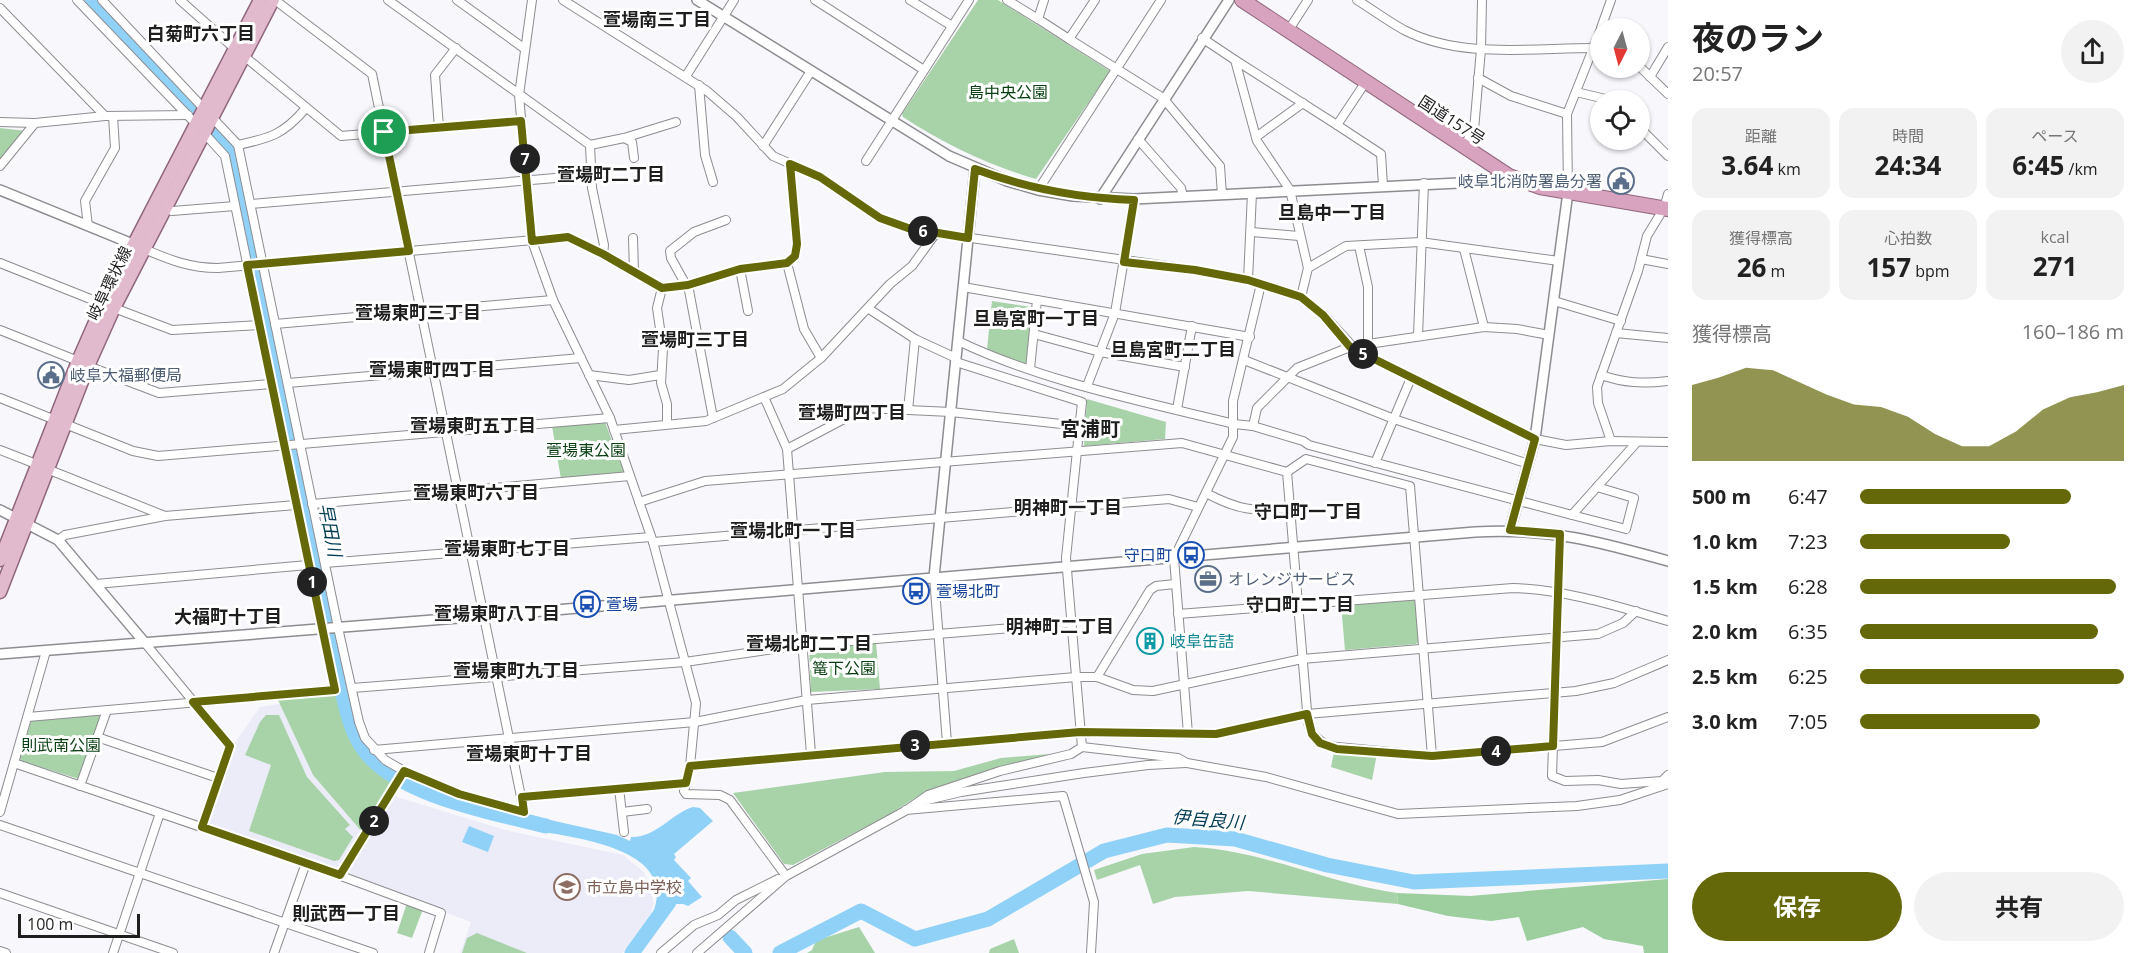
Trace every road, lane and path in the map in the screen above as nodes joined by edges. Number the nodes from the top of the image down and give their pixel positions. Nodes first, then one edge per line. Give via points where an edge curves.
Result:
1 (77, 0) edge
2 (102, 0) edge
3 (180, 0) edge
4 (260, 0) edge
5 (274, 0) edge
6 (388, 0) edge
7 (457, 0) edge
8 (532, 0) edge
9 (563, 0) edge
10 (698, 0) edge
11 (734, 0) edge
12 (815, 0) edge
13 (910, 0) edge
14 (969, 0) edge
15 (1007, 0) edge
16 (1044, 0) edge
17 (1095, 0) edge
18 (1161, 0) edge
19 (1229, 0) edge
20 (1242, 0) edge
21 (1308, 0) edge
22 (1358, 0) edge
23 (1482, 0) edge
24 (1611, 0) edge
25 (0, 8) edge
26 (724, 17) junction
27 (1605, 18) edge
28 (1038, 20) junction
29 (952, 26) junction
30 (1288, 31) junction
31 (1202, 38) junction
32 (1069, 39) junction
33 (1668, 47) edge
34 (456, 48) junction
35 (1590, 48) edge
36 (525, 49) junction
37 (1481, 49) junction
38 (239, 52) junction
39 (1590, 58) edge
40 (1234, 60) junction
41 (1116, 68) junction
42 (924, 70) junction
43 (811, 71) junction
44 (686, 75) junction
45 (1650, 77) joint
46 (1478, 78) junction
47 (1365, 83) junction
48 (699, 85) junction
49 (1576, 92) junction
50 (1668, 94) edge
51 (519, 95) junction
52 (1590, 95) edge
53 (1163, 98) junction
54 (1303, 103) junction
55 (306, 108) junction
56 (1567, 114) junction
57 (109, 116) junction
58 (202, 119) junction
59 (521, 121) junction
60 (0, 122) edge
61 (676, 122) dead end
62 (892, 122) junction
63 (35, 123) junction
64 (1337, 125) junction
65 (439, 128) junction
66 (384, 132) junction
67 (1256, 137) junction
68 (624, 138) junction
69 (1650, 138) edge
70 (1138, 139) junction
71 (238, 145) junction
72 (590, 145) junction
73 (763, 146) junction
74 (1463, 147) junction
75 (1668, 156) edge
76 (634, 158) dead end
77 (866, 161) dead end
78 (790, 164) junction
79 (0, 165) edge
80 (975, 169) junction
81 (591, 175) junction
82 (1509, 176) junction
83 (527, 180) junction
84 (713, 182) dead end
85 (1424, 183) junction
86 (1383, 186) junction
87 (0, 190) edge
88 (1038, 190) junction
89 (1290, 190) junction
90 (397, 192) junction
91 (1569, 192) junction
92 (1252, 193) junction
93 (1668, 194) edge
94 (1222, 195) junction
95 (1183, 197) junction
96 (1100, 199) junction
97 (1134, 200) junction
98 (250, 204) junction
99 (235, 206) junction
100 (165, 208) junction
101 (1666, 209) edge
102 (726, 219) dead end
103 (88, 226) junction
104 (1252, 232) junction
105 (936, 233) junction
106 (1299, 236) junction
107 (633, 238) dead end
108 (968, 238) junction
109 (532, 241) junction
110 (1420, 242) junction
111 (1359, 246) junction
112 (139, 247) junction
113 (1464, 249) junction
114 (409, 251) junction
115 (603, 254) junction
116 (1641, 259) junction
117 (1559, 261) junction
118 (1124, 262) junction
119 (0, 263) edge
120 (261, 263) junction
121 (787, 263) junction
122 (1668, 264) edge
123 (248, 265) junction
124 (1308, 268) junction
125 (740, 269) junction
126 (634, 272) junction
127 (1248, 280) junction
128 (1261, 284) junction
129 (687, 285) junction
130 (963, 287) junction
131 (662, 288) junction
132 (1301, 297) junction
133 (553, 300) junction
134 (1037, 300) junction
135 (1554, 301) junction
136 (109, 306) junction
137 (869, 309) junction
138 (748, 311) dead end
139 (422, 312) junction
140 (1115, 313) junction
141 (1620, 321) junction
142 (275, 324) junction
143 (259, 325) junction
144 (1192, 326) junction
145 (1484, 327) junction
146 (0, 330) edge
147 (1616, 333) junction
148 (1034, 334) junction
149 (1549, 335) junction
150 (1418, 336) junction
151 (1250, 337) junction
152 (1668, 338) edge
153 (915, 339) junction
154 (958, 341) junction
155 (1368, 344) junction
156 (1352, 348) junction
157 (1100, 352) junction
158 (581, 358) junction
159 (821, 358) junction
160 (956, 360) junction
161 (1244, 360) junction
162 (83, 364) junction
163 (1185, 367) junction
164 (1030, 369) junction
165 (434, 370) junction
166 (589, 375) junction
167 (660, 375) junction
168 (1600, 375) junction
169 (1288, 378) junction
170 (1411, 378) junction
171 (1668, 381) edge
172 (288, 383) junction
173 (271, 384) junction
174 (1087, 386) junction
175 (764, 397) junction
176 (0, 398) edge
177 (908, 410) junction
178 (1177, 410) junction
179 (951, 412) junction
180 (610, 418) junction
181 (713, 418) junction
182 (1394, 419) junction
183 (60, 422) junction
184 (667, 423) junction
185 (1234, 424) junction
186 (1080, 426) junction
187 (1253, 426) junction
188 (614, 430) junction
189 (446, 432) junction
190 (1535, 439) junction
191 (1611, 441) junction
192 (1637, 442) junction
193 (1668, 442) edge
194 (299, 443) junction
195 (285, 445) junction
196 (787, 449) junction
197 (0, 450) edge
198 (1078, 452) junction
199 (1225, 456) junction
200 (945, 463) junction
201 (1375, 463) junction
202 (1528, 464) junction
203 (42, 467) junction
204 (1287, 472) junction
205 (630, 476) junction
206 (789, 476) junction
207 (1597, 487) junction
208 (459, 492) junction
209 (1206, 493) junction
210 (1518, 499) junction
211 (639, 502) junction
212 (312, 504) junction
213 (296, 505) junction
214 (1071, 507) junction
215 (1198, 507) junction
216 (1290, 508) junction
217 (0, 510) edge
218 (1572, 515) junction
219 (165, 516) junction
220 (940, 519) junction
221 (20, 522) junction
222 (1510, 530) junction
223 (794, 531) junction
224 (1560, 534) junction
225 (1414, 537) junction
226 (58, 540) junction
227 (652, 540) junction
228 (1293, 547) junction
229 (471, 552) junction
230 (1174, 558) junction
231 (0, 560) edge
232 (1668, 561) edge
233 (325, 563) junction
234 (308, 566) junction
235 (1066, 567) junction
236 (934, 577) junction
237 (96, 584) junction
238 (1174, 584) junction
239 (796, 588) junction
240 (1558, 591) junction
241 (0, 592) edge
242 (1419, 594) junction
243 (669, 600) junction
244 (1298, 604) junction
245 (1636, 611) junction
246 (1178, 614) junction
247 (484, 616) junction
248 (1668, 621) edge
249 (1072, 623) junction
250 (330, 628) junction
251 (939, 633) junction
252 (1557, 638) junction
253 (146, 643) junction
254 (802, 645) junction
255 (1423, 649) junction
256 (46, 651) junction
257 (0, 654) edge
258 (1302, 659) junction
259 (1668, 660) edge
260 (685, 662) junction
261 (497, 677) junction
262 (1076, 677) junction
263 (1097, 677) junction
264 (1184, 685) junction
265 (352, 688) junction
266 (943, 688) junction
267 (1555, 693) junction
268 (807, 700) junction
269 (193, 702) junction
270 (1428, 704) junction
271 (106, 710) junction
272 (1307, 714) junction
273 (28, 717) junction
274 (1668, 717) edge
275 (695, 722) junction
276 (1080, 732) junction
277 (1188, 734) junction
278 (97, 737) junction
279 (510, 738) junction
280 (947, 742) junction
281 (1553, 746) junction
282 (1082, 747) junction
283 (374, 750) junction
284 (811, 754) junction
285 (1432, 756) junction
286 (14, 763) junction
287 (1187, 763) junction
288 (690, 766) junction
289 (404, 772) junction
290 (1668, 775) edge
291 (218, 778) junction
292 (686, 783) junction
293 (1668, 784) edge
294 (80, 786) junction
295 (619, 788) junction
296 (522, 797) junction
297 (916, 802) junction
298 (647, 810) dead end
299 (904, 811) junction
300 (0, 812) edge
301 (622, 812) junction
302 (160, 813) junction
303 (0, 825) edge
304 (202, 827) junction
305 (624, 832) dead end
306 (306, 863) junction
307 (139, 873) junction
308 (340, 875) junction
309 (786, 876) junction
310 (0, 893) edge
311 (285, 922) junction
312 (119, 934) junction
313 (0, 951) edge
314 (6, 953) edge
315 (113, 953) edge
316 (173, 953) edge
317 (274, 953) edge
318 (374, 953) edge
319 (429, 953) edge
320 (661, 953) edge
321 (696, 953) edge
322 (1091, 953) edge

1 - 58 street
2 - 58 street
3 - 38 street
4 - 38 main road, 岐阜環状線
5 - 38 main road, 岐阜環状線
5 - 66 street via 370,71
6 - 34 street
7 - 36 street
8 - 36 street
9 - 44 street
10 - 26 street
11 - 26 street
12 - 42 street
13 - 29 street
14 - 29 street
15 - 28 street
16 - 28 street
17 - 32 street
18 - 41 street
19 - 31 street
20 - 30 highway, 国道157号
21 - 30 street
22 - 37 street via 1404,30 1442,44
23 - 37 street
24 - 27 street
25 - 57 street
26 - 43 street
26 - 44 street
28 - 32 street
29 - 42 street
30 - 47 highway, 国道157号
31 - 40 street
31 - 53 street
32 - 41 street
33 - 45 street
34 - 51 street
34 - 65 street via 435,75
35 - 37 street
36 - 51 street
37 - 46 street
38 - 55 street
38 - 58 main road, 岐阜環状線
39 - 49 street
40 - 54 street
40 - 67 street
41 - 53 street
41 - 88 street
42 - 62 street
43 - 62 street
43 - 73 street
44 - 48 street
45 - 50 street
46 - 56 street via 1511,96
46 - 74 street via 1474,130
47 - 64 street
47 - 74 highway, 国道157号
48 - 73 street via 737,117
48 - 84 street via 705,155
49 - 52 street
49 - 56 street
51 - 59 street
51 - 72 street
53 - 70 street
53 - 94 street via 1220,166
54 - 64 street
54 - 67 street
55 - 66 street via 340,136
55 - 71 street via 290,128 263,140
56 - 91 street
57 - 58 street
57 - 63 street
57 - 103 street via 115,148 86,201
58 - 71 street
58 - 99 street via 225,156
58 - 100 main road, 岐阜環状線
58 - 112 main road, 岐阜環状線
59 - 65 street
59 - 83 street
60 - 63 street
61 - 68 street
62 - 77 street
62 - 80 street
63 - 79 street
64 - 86 street via 1381,154
65 - 66 street
66 - 90 street
67 - 89 street
68 - 72 street
68 - 76 street via 632,142
69 - 75 street
70 - 95 street via 1181,188
70 - 96 street
71 - 98 street
72 - 81 street
73 - 78 street
74 - 82 highway, 国道157号
78 - 105 street via 820,177 880,218
78 - 121 street via 797,244 795,256
80 - 88 street
80 - 108 street
81 - 83 street
81 - 115 street
82 - 85 street via 1479,182
82 - 91 highway, 国道157号
83 - 90 street
83 - 109 street
85 - 86 street
85 - 110 street
86 - 89 street
87 - 103 street
88 - 96 street
89 - 92 street
89 - 106 street
90 - 98 street
90 - 114 street
91 - 101 highway, 国道157号
91 - 117 street
92 - 94 street
92 - 104 street
93 - 101 street
94 - 95 street
95 - 97 street
96 - 97 street
97 - 118 street
98 - 120 street
99 - 100 street via 172,211
99 - 123 street
100 - 112 main road, 岐阜環状線
101 - 116 street via 1647,236
102 - 129 street via 693,232 670,251
103 - 112 street
104 - 106 street
104 - 127 street
105 - 108 street
105 - 137 street via 924,252
106 - 124 street
107 - 126 street
108 - 118 street
108 - 130 street
109 - 114 street
109 - 115 street via 568,237
109 - 133 street
110 - 111 street
110 - 113 street
110 - 150 street
111 - 124 street via 1346,246
111 - 155 street via 1368,287
112 - 123 street via 195,268
112 - 136 main road, 岐阜環状線
113 - 117 street
113 - 145 street
114 - 120 street
114 - 139 street
115 - 126 street
116 - 122 street
116 - 141 street
117 - 135 street
118 - 127 street
118 - 140 street
119 - 136 street
120 - 123 street
120 - 142 street
121 - 125 street
121 - 159 street via 804,329
123 - 143 street
124 - 132 street
125 - 129 street
125 - 138 street
126 - 131 street
127 - 128 street
128 - 132 street
128 - 151 street
129 - 131 street
129 - 181 street
130 - 134 street
130 - 154 street
131 - 167 street via 657,309 663,350
132 - 156 street
133 - 139 street
133 - 158 street
134 - 140 street
134 - 148 street
135 - 141 street
135 - 149 street
136 - 143 street via 172,330
136 - 162 main road, 岐阜環状線
137 - 153 street
137 - 159 street
139 - 142 street
139 - 165 street
140 - 144 street
140 - 157 street
141 - 147 street
142 - 172 street
143 - 173 street
144 - 151 street
144 - 163 street
145 - 149 street via 1517,328
145 - 150 street
146 - 162 street
147 - 152 street
147 - 168 street
148 - 157 street
148 - 164 street
149 - 190 street
150 - 155 street
151 - 161 street
153 - 160 street
153 - 177 street
154 - 160 street
154 - 164 street
155 - 156 street
156 - 169 street via 1297,368
156 - 170 street
157 - 163 street
157 - 174 street
158 - 165 street
158 - 166 street
159 - 175 street via 783,389
160 - 179 street
160 - 186 street via 1082,402
161 - 169 street
161 - 185 street via 1233,401
162 - 173 street via 159,393
162 - 183 main road, 岐阜環状線
163 - 178 street
164 - 174 street
165 - 172 street
165 - 189 street
166 - 167 street via 629,380
166 - 180 street
167 - 184 street
168 - 171 street via 1643,384
168 - 191 street via 1598,404
169 - 182 street
169 - 187 street via 1257,408
170 - 182 street
170 - 190 street
172 - 194 street
173 - 195 street
174 - 178 street
175 - 181 street
175 - 196 street
176 - 183 street
177 - 179 street
177 - 196 street via 865,408
178 - 185 street
179 - 186 street
179 - 200 street
180 - 188 street
180 - 189 street
181 - 184 street
182 - 201 street
182 - 202 street
183 - 195 street via 145,455
183 - 203 main road, 岐阜環状線
184 - 188 street
185 - 187 street
185 - 199 street
186 - 198 street
187 - 201 street
188 - 205 street
189 - 194 street
189 - 208 street
190 - 191 street via 1566,445
190 - 202 street
191 - 192 street
192 - 193 street
192 - 207 street
194 - 195 street
194 - 212 street
195 - 213 street
196 - 206 street
197 - 203 street
198 - 199 street via 1188,443
198 - 200 street
198 - 214 street
199 - 204 street
199 - 209 street
200 - 206 street
200 - 220 street
201 - 210 street
202 - 210 street
203 - 219 street
203 - 221 main road, 岐阜環状線
204 - 216 street
204 - 225 street via 1306,459 1410,486
205 - 208 street
205 - 211 street
206 - 211 street via 705,481
206 - 223 street
207 - 218 street
207 - 218 street via 1634,498 1626,529
208 - 212 street
208 - 229 street
209 - 215 street
209 - 216 street via 1253,511
210 - 218 street
210 - 222 street
211 - 227 street
212 - 233 street
213 - 219 street
213 - 234 street
214 - 215 street via 1169,499
214 - 220 street
214 - 235 street
215 - 230 street
216 - 228 street
217 - 221 street
219 - 226 street via 65,535
220 - 223 street
220 - 236 street
221 - 226 street
221 - 231 main road, 岐阜環状線
221 - 241 main road, 岐阜環状線
222 - 224 street
222 - 225 street
223 - 227 street
223 - 239 street
224 - 232 street
224 - 240 street
225 - 228 street
225 - 242 street
226 - 237 street
227 - 229 street
227 - 243 street
228 - 230 street
228 - 244 street
229 - 233 street
229 - 247 street
230 - 235 street
230 - 238 street
233 - 250 street
234 - 237 street
234 - 250 street
235 - 236 street
235 - 249 street
236 - 239 street
236 - 251 street
237 - 253 street
238 - 246 street
238 - 263 street via 1150,590
239 - 243 street
239 - 254 street
240 - 242 street via 1486,588
240 - 245 street
240 - 252 street
242 - 244 street
242 - 255 street
243 - 247 street
243 - 260 street
244 - 246 street
244 - 258 street
245 - 248 street
245 - 252 street via 1609,631
246 - 264 street
247 - 250 street
247 - 261 street
249 - 251 street
249 - 262 street
250 - 253 street
250 - 265 street
250 - 269 street via 335,690
251 - 254 street
251 - 266 street
252 - 255 street
252 - 267 street
253 - 256 street
253 - 269 street
254 - 260 street
254 - 268 street
255 - 258 street
255 - 270 street
256 - 257 street
256 - 273 street
258 - 264 street
258 - 272 street
259 - 267 street via 1614,683
260 - 261 street
260 - 275 street via 696,703
261 - 265 street
261 - 279 street
262 - 263 street
262 - 266 street
262 - 276 street
263 - 264 street via 1143,692
264 - 277 street
265 - 283 street via 359,722
266 - 268 street
266 - 280 street
267 - 270 street
267 - 281 street
268 - 275 street
268 - 284 street
269 - 271 street
269 - 291 street via 230,746
270 - 272 street
270 - 285 street
271 - 273 street
271 - 278 street
272 - 277 street via 1216,734
272 - 285 street via 1312,734 1327,746
273 - 286 street
274 - 281 street via 1613,740
275 - 279 street
275 - 288 street
276 - 277 street
276 - 280 street
276 - 282 street
278 - 291 street
278 - 294 street
279 - 283 street
279 - 296 street
280 - 284 street
281 - 285 street
281 - 290 street via 1554,778 1565,781 1620,784 1662,781
282 - 287 street via 1178,758
282 - 297 street via 1071,754 942,789
283 - 289 street
284 - 288 street
286 - 294 street
286 - 300 street
287 - 293 street via 1266,777 1398,814 1576,806 1620,801
287 - 297 street via 1084,773
288 - 292 street
289 - 296 street via 459,794 524,812
289 - 308 street
291 - 304 street
292 - 295 street
292 - 309 street via 686,794 720,795 730,800
294 - 302 street
295 - 296 street
295 - 301 street
297 - 299 street
298 - 301 street
299 - 309 street
299 - 322 street via 1063,796 1092,890
301 - 305 street
302 - 304 street
302 - 307 street
303 - 307 street
304 - 306 street
306 - 308 street
306 - 311 street
307 - 311 street
307 - 312 street
308 - 319 street via 441,913
309 - 320 street via 694,925
309 - 321 street
310 - 312 street
311 - 317 street
311 - 318 street
312 - 315 street
312 - 316 street
313 - 314 street

